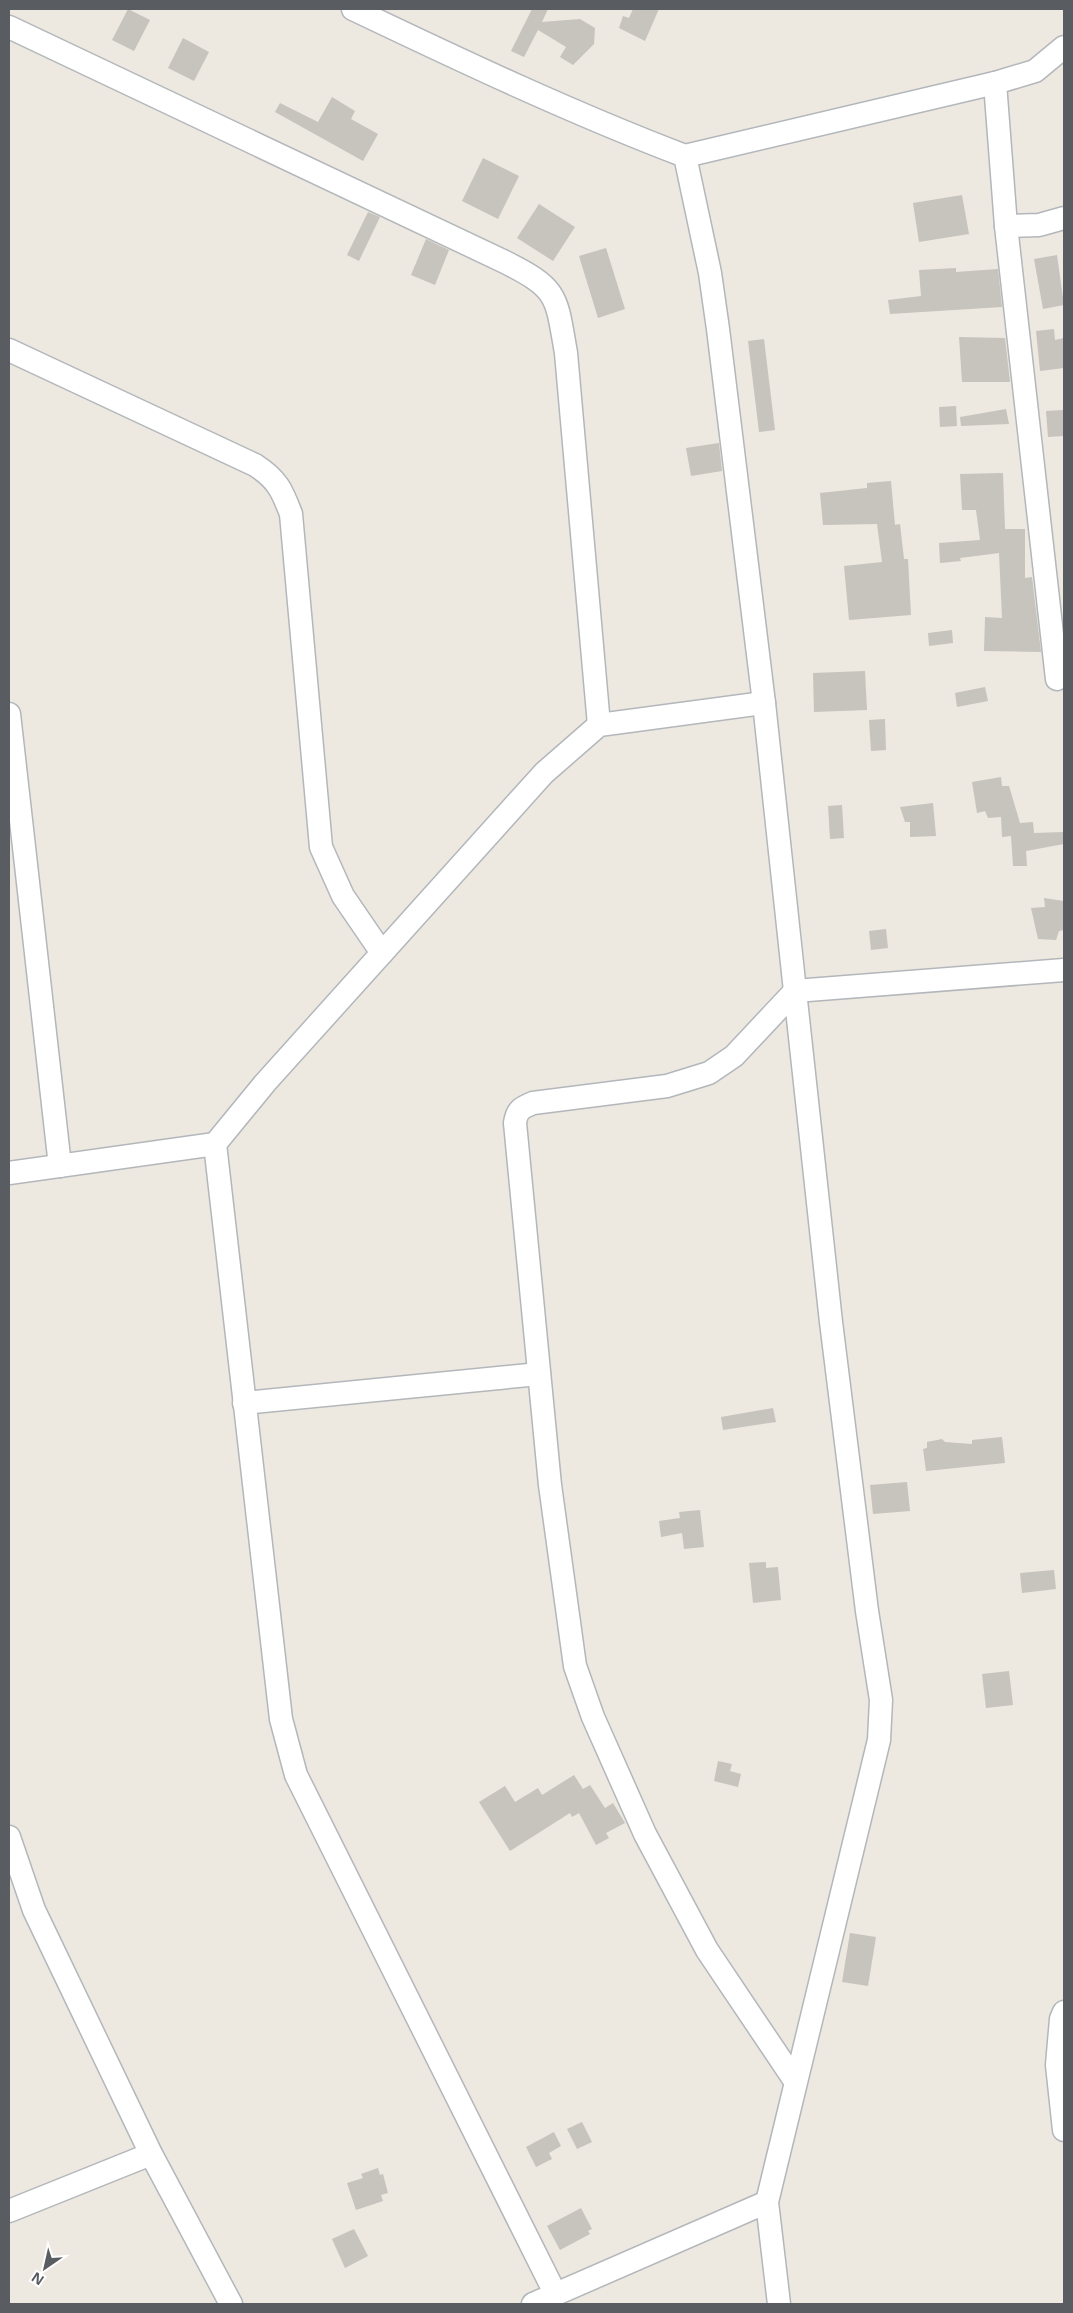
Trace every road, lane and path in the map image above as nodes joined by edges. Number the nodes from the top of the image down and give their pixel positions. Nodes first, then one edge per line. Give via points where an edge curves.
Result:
1 (353, 9) edge
2 (9, 27) edge
3 (1064, 48) edge
4 (995, 83) junction
5 (685, 156) junction
6 (1064, 218) edge
7 (1006, 226) junction
8 (9, 350) edge
9 (1057, 678) dead end
10 (764, 703) junction
11 (9, 714) edge
12 (599, 725) junction
13 (382, 953) junction
14 (1064, 970) edge
15 (795, 991) junction
16 (214, 1144) junction
17 (60, 1166) junction
18 (9, 1173) edge
19 (539, 1374) junction
20 (244, 1403) junction
21 (9, 1837) edge
22 (1064, 2012) edge
23 (795, 2081) junction
24 (1064, 2130) edge
25 (151, 2154) junction
26 (767, 2202) junction
27 (9, 2211) edge
28 (556, 2293) junction
29 (231, 2304) edge
30 (532, 2304) edge
31 (779, 2304) edge

1 - 5 street via 512,84
2 - 12 street via 531,275 548,288 558,308 566,353
3 - 4 street via 1035,71
4 - 5 street
4 - 7 street
5 - 10 street via 710,273
6 - 7 street via 1039,225
7 - 9 street
8 - 13 street via 255,465 271,475 282,491 291,514 321,847 343,896
10 - 12 street
10 - 15 street
11 - 17 street
12 - 13 street via 544,773
13 - 16 street
14 - 15 street
15 - 19 street via 734,1056 709,1073 667,1086 533,1103 516,1113
15 - 23 street via 832,1332 866,1611 881,1700 879,1740
16 - 17 street
16 - 20 street
17 - 18 street
19 - 20 street
19 - 23 street via 550,1485 575,1666 593,1718 646,1834 707,1950
20 - 28 street via 281,1719 296,1775
21 - 25 street via 34,1910
22 - 24 street via 1057,2065
23 - 26 street
25 - 27 street
25 - 29 street
26 - 28 street
26 - 31 street
28 - 30 street

